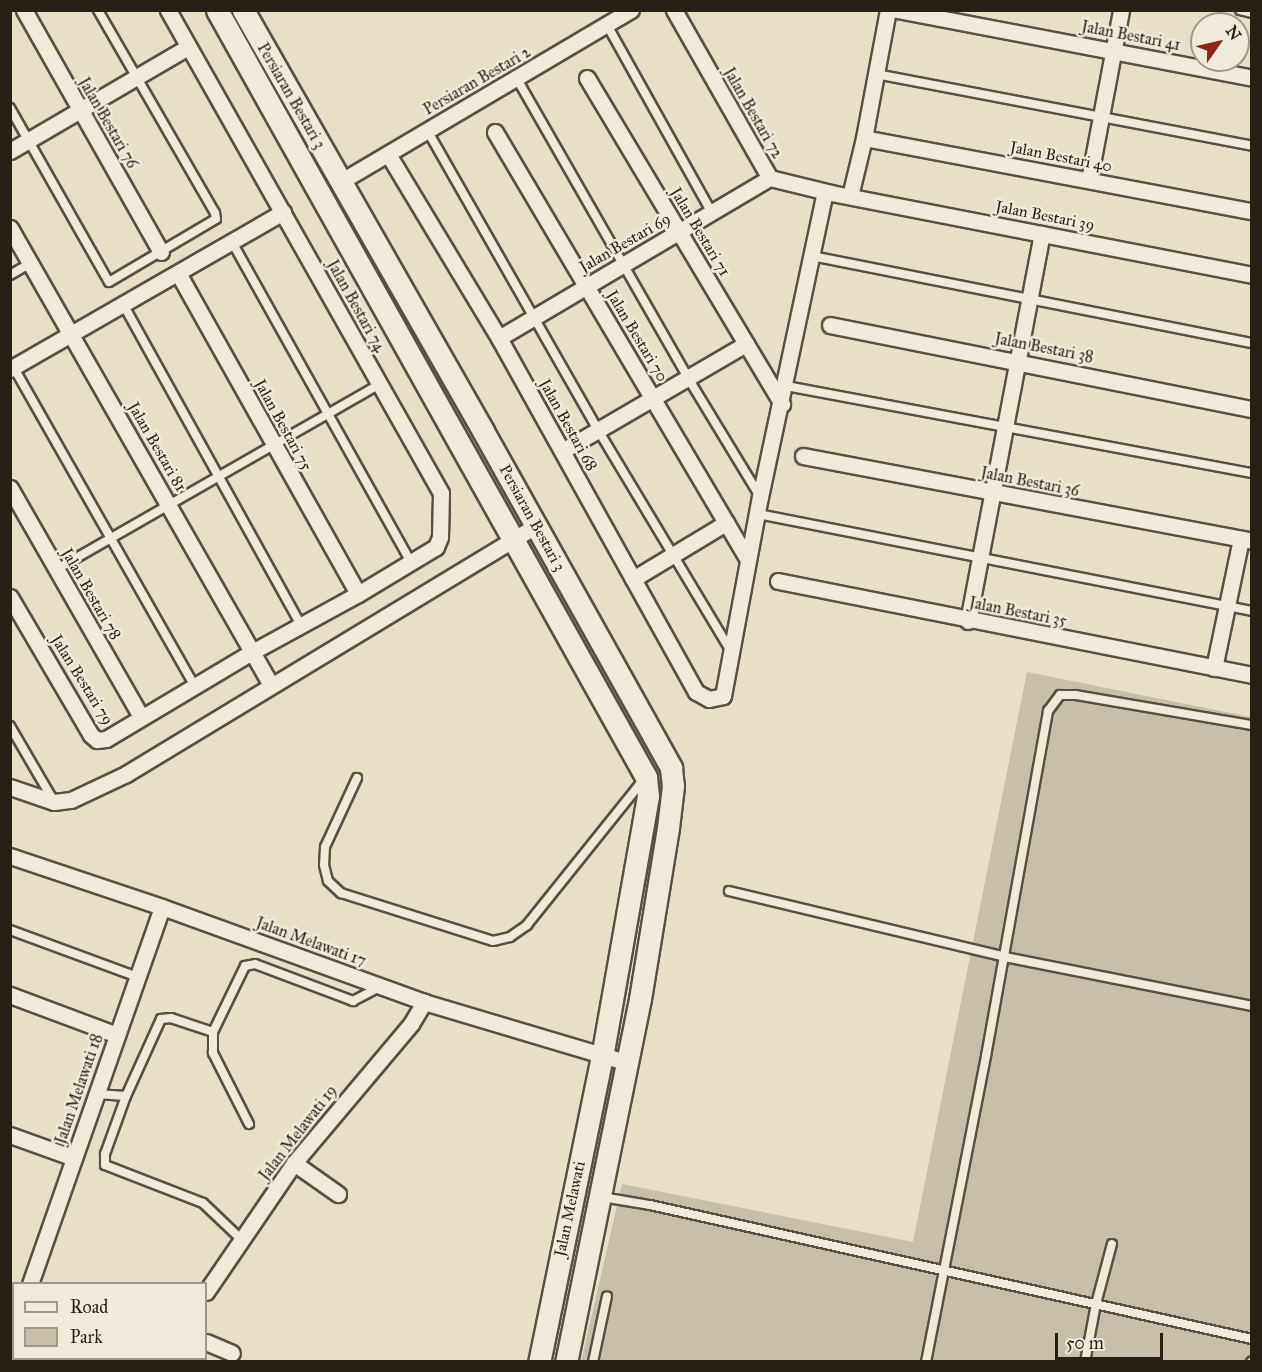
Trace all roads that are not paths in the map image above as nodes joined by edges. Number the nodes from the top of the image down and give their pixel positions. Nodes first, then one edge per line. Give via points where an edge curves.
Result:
1 (24, 10) edge
2 (98, 10) edge
3 (168, 10) edge
4 (217, 10) edge
5 (243, 10) edge
6 (631, 10) edge
7 (674, 10) edge
8 (888, 10) edge
9 (897, 10) edge
10 (1121, 10) edge
11 (1240, 10) edge
12 (1251, 13) edge
13 (607, 25) junction
14 (188, 47) junction
15 (1114, 51) junction
16 (876, 74) junction
17 (136, 78) junction
18 (587, 78) dead end
19 (1251, 78) edge
20 (517, 79) junction
21 (10, 108) edge
22 (80, 110) junction
23 (1101, 118) junction
24 (427, 130) junction
25 (495, 132) dead end
26 (864, 138) junction
27 (29, 140) junction
28 (1251, 147) edge
29 (10, 151) edge
30 (388, 154) junction
31 (770, 178) junction
32 (1089, 180) junction
33 (340, 182) junction
34 (828, 193) junction
35 (850, 196) junction
36 (1251, 211) edge
37 (283, 212) junction
38 (712, 213) junction
39 (10, 228) edge
40 (679, 232) junction
41 (1042, 234) junction
42 (232, 242) junction
43 (161, 252) junction
44 (812, 256) junction
45 (31, 263) junction
46 (623, 265) junction
47 (178, 273) junction
48 (10, 275) edge
49 (1251, 275) edge
50 (586, 286) junction
51 (1029, 299) junction
52 (123, 304) junction
53 (534, 318) junction
54 (830, 325) dead end
55 (71, 334) junction
56 (499, 338) junction
57 (746, 344) junction
58 (1251, 344) edge
59 (1018, 360) junction
60 (12, 369) edge
61 (688, 378) junction
62 (380, 384) junction
63 (786, 386) junction
64 (653, 398) junction
65 (782, 404) junction
66 (1251, 409) edge
67 (328, 414) junction
68 (1005, 427) junction
69 (598, 430) junction
70 (274, 445) junction
71 (562, 451) junction
72 (803, 456) dead end
73 (1251, 472) edge
74 (218, 476) junction
75 (10, 488) edge
76 (992, 493) junction
77 (760, 497) junction
78 (169, 505) junction
79 (758, 514) junction
80 (726, 523) junction
81 (536, 526) junction
82 (112, 537) junction
83 (513, 539) junction
84 (1246, 540) edge
85 (672, 556) junction
86 (980, 557) junction
87 (748, 559) junction
88 (411, 562) junction
89 (57, 569) junction
90 (633, 579) junction
91 (778, 581) dead end
92 (358, 594) junction
93 (11, 597) edge
94 (1227, 606) junction
95 (1251, 611) edge
96 (968, 621) junction
97 (301, 625) junction
98 (252, 652) junction
99 (731, 652) junction
100 (1214, 668) junction
101 (1251, 675) edge
102 (194, 685) junction
103 (271, 685) junction
104 (141, 717) junction
105 (1251, 725) edge
106 (10, 726) edge
107 (646, 777) junction
108 (357, 778) dead end
109 (10, 787) edge
110 (54, 802) junction
111 (10, 856) edge
112 (729, 891) dead end
113 (162, 907) junction
114 (10, 930) edge
115 (1005, 957) junction
116 (138, 977) junction
117 (380, 987) junction
118 (10, 995) edge
119 (424, 1002) junction
120 (1251, 1006) edge
121 (213, 1032) junction
122 (117, 1035) junction
123 (602, 1056) junction
124 (628, 1063) junction
125 (96, 1094) junction
126 (126, 1096) junction
127 (249, 1125) dead end
128 (10, 1135) edge
129 (74, 1158) junction
130 (294, 1163) junction
131 (338, 1194) dead end
132 (601, 1197) junction
133 (241, 1239) junction
134 (1112, 1244) dead end
135 (945, 1271) junction
136 (31, 1282) edge
137 (207, 1290) edge
138 (608, 1296) dead end
139 (1096, 1304) junction
140 (1251, 1339) edge
141 (207, 1342) edge
142 (232, 1353) dead end
143 (539, 1362) edge
144 (566, 1362) edge
145 (593, 1362) edge
146 (926, 1362) edge
147 (1084, 1362) edge

1 - 22 street, Jalan Bestari 76
2 - 17 lane
3 - 14 street, Jalan Bestari 74
4 - 83 street, Persiaran Bestari 3
5 - 33 street, Persiaran Bestari 3
6 - 13 street, Persiaran Bestari 2
7 - 31 street, Jalan Bestari 72
8 - 16 street
9 - 15 street, Jalan Bestari 41
10 - 15 street
11 - 12 lane
13 - 20 street, Persiaran Bestari 2
13 - 38 lane
14 - 17 street
14 - 37 street, Jalan Bestari 74
15 - 19 street, Jalan Bestari 41
15 - 23 street
16 - 23 lane
16 - 26 street
17 - 22 street
17 - 43 lane via 216,219
18 - 40 street, Jalan Bestari 71
20 - 24 street, Persiaran Bestari 2
20 - 46 lane
21 - 27 lane
22 - 27 street
22 - 43 street, Jalan Bestari 76
23 - 28 lane
23 - 32 street
24 - 30 street, Persiaran Bestari 2
24 - 53 lane
25 - 50 street, Jalan Bestari 70
26 - 32 street, Jalan Bestari 40
26 - 35 street
27 - 29 street
27 - 43 lane via 109,282
30 - 33 street, Persiaran Bestari 2
30 - 56 street, Jalan Bestari 68
31 - 34 street, Jalan Bestari 72
31 - 38 street, Jalan Bestari 69
32 - 36 street, Jalan Bestari 40
33 - 81 street, Persiaran Bestari 3
34 - 35 street, Jalan Bestari 39
34 - 44 street
35 - 41 street, Jalan Bestari 39
37 - 42 street
37 - 62 street, Jalan Bestari 74
38 - 40 street, Jalan Bestari 69
39 - 45 street, Jalan Bestari 81
40 - 46 street, Jalan Bestari 69
40 - 57 street, Jalan Bestari 71
41 - 49 street, Jalan Bestari 39
41 - 51 street
42 - 47 street
42 - 67 lane
44 - 51 lane
44 - 63 street
45 - 48 lane
45 - 55 street, Jalan Bestari 81
46 - 50 street, Jalan Bestari 69
46 - 61 lane
47 - 52 street
47 - 70 street, Jalan Bestari 75
50 - 53 street, Jalan Bestari 69
50 - 64 street, Jalan Bestari 70
51 - 58 lane
51 - 59 street
52 - 55 street
52 - 74 lane
53 - 56 street, Jalan Bestari 69
53 - 69 lane
54 - 59 street, Jalan Bestari 38
55 - 60 street
55 - 78 street, Jalan Bestari 81
56 - 71 street, Jalan Bestari 68
57 - 61 street
57 - 65 street, Jalan Bestari 71
59 - 66 street, Jalan Bestari 38
59 - 68 street
60 - 82 lane
61 - 64 street
61 - 77 lane
62 - 67 lane
62 - 88 street, Jalan Bestari 74 via 443,503 436,547
63 - 65 street
63 - 68 lane
64 - 69 street
64 - 80 street, Jalan Bestari 70
65 - 77 street
67 - 70 lane
67 - 88 lane
68 - 73 lane
68 - 76 street
69 - 71 street
69 - 85 lane
70 - 74 lane
70 - 92 street, Jalan Bestari 75
71 - 90 street, Jalan Bestari 68
72 - 76 street, Jalan Bestari 36
74 - 78 lane
74 - 97 lane
75 - 89 street, Jalan Bestari 78
76 - 84 street, Jalan Bestari 36
76 - 86 street
77 - 79 street
78 - 82 lane
78 - 98 street, Jalan Bestari 81
79 - 86 lane
79 - 87 street
80 - 85 street
80 - 87 street, Jalan Bestari 70
81 - 83 street
81 - 124 street, Persiaran Bestari 3 via 671,768 668,828
82 - 89 lane
82 - 102 lane
83 - 103 street
83 - 107 street, Persiaran Bestari 3
84 - 94 street
85 - 90 street
85 - 99 lane
86 - 94 lane
86 - 96 street
87 - 99 street
88 - 92 street, Jalan Bestari 74
89 - 104 street, Jalan Bestari 78
90 - 99 street, Jalan Bestari 68 via 696,692 709,699 723,696
91 - 96 street, Jalan Bestari 35
92 - 97 street, Jalan Bestari 74
93 - 104 street, Jalan Bestari 79 via 91,735 97,740 106,739
94 - 95 lane
94 - 100 street
96 - 100 street, Jalan Bestari 35
97 - 98 street, Jalan Bestari 74
98 - 102 street, Jalan Bestari 79
98 - 103 street, Jalan Bestari 81
100 - 101 street, Jalan Bestari 35
102 - 104 street, Jalan Bestari 79
103 - 110 street via 126,774 71,800
105 - 115 lane via 1060,695 1048,711
106 - 110 lane
107 - 108 lane via 527,925 510,937 494,941 341,893 328,881 325,846
107 - 123 street, Persiaran Bestari 3 via 648,796
109 - 110 street
111 - 113 street, Jalan Melawati 17
112 - 115 lane
113 - 116 street, Jalan Melawati 18
113 - 117 street, Jalan Melawati 17
114 - 116 lane
115 - 120 lane
115 - 135 lane
116 - 122 street, Jalan Melawati 18
117 - 119 street, Jalan Melawati 17
117 - 121 lane via 353,1001 250,964 241,970
118 - 122 street
119 - 123 street, Jalan Melawati 17
119 - 130 street, Jalan Melawati 19 via 411,1024
121 - 126 lane via 171,1018 161,1019
121 - 127 lane via 213,1053
122 - 125 street, Jalan Melawati 18
123 - 124 street, Jalan Melawati 17
123 - 143 street, Jalan Melawati
124 - 132 street, Jalan Melawati
125 - 126 lane
125 - 129 street, Jalan Melawati 18
126 - 133 lane via 105,1164 203,1203
128 - 129 street
129 - 136 street, Jalan Melawati 18
130 - 131 street
130 - 133 street, Jalan Melawati 19
132 - 135 lane
132 - 144 street, Jalan Melawati
133 - 137 street, Jalan Melawati 19
134 - 139 lane
135 - 139 lane
135 - 146 lane
138 - 145 lane
139 - 140 lane
139 - 147 lane
141 - 142 street

